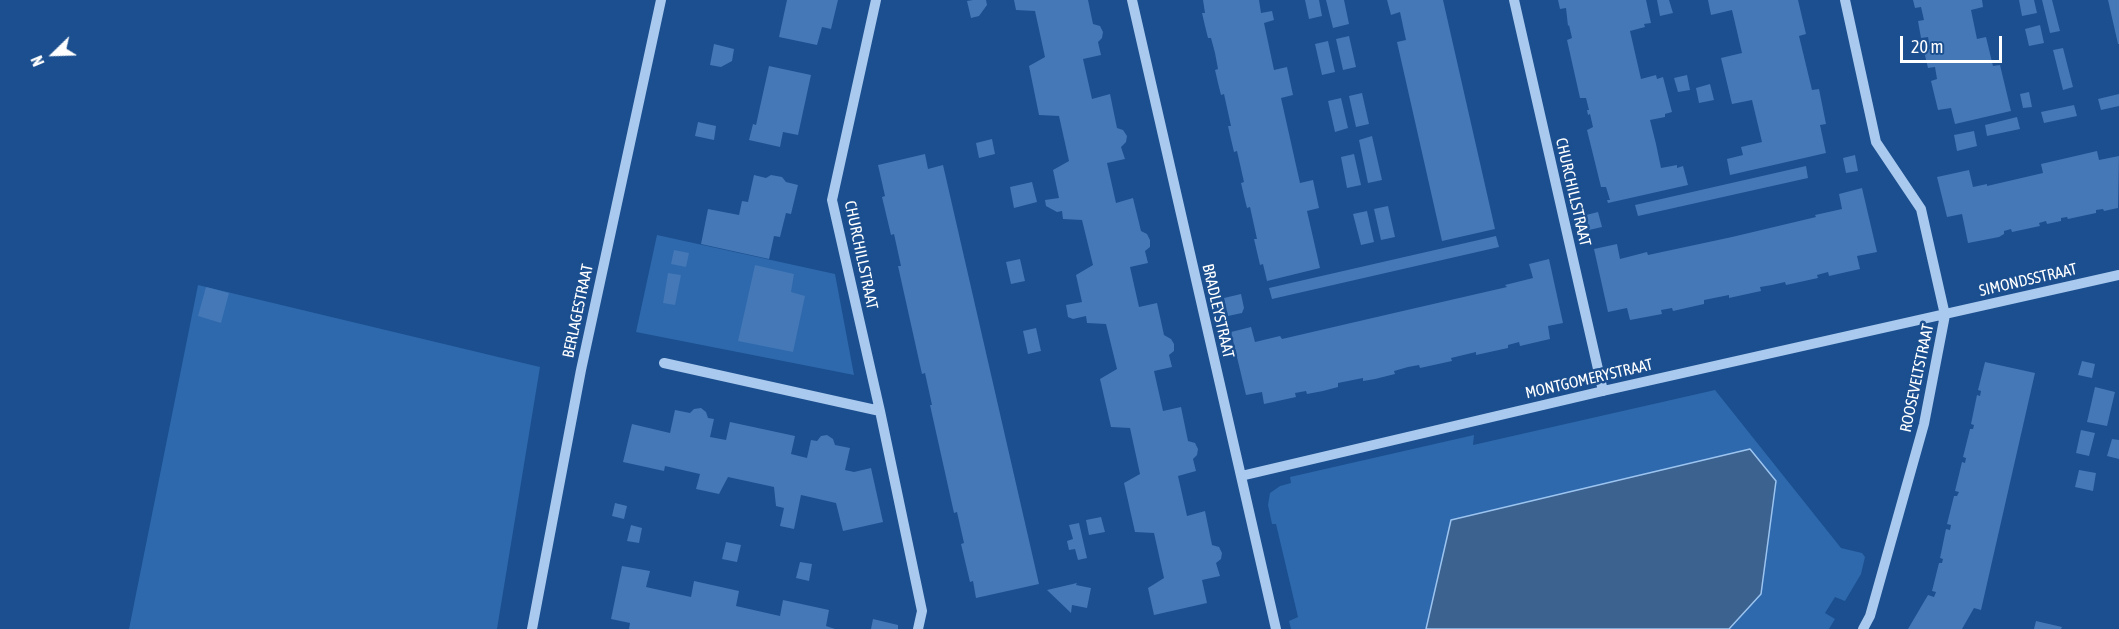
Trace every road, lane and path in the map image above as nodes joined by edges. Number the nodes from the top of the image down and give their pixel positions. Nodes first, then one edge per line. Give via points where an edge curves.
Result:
1 (661, 0) edge
2 (876, 0) edge
3 (1132, 0) edge
4 (1514, 0) edge
5 (1845, 0) edge
6 (2119, 275) edge
7 (1945, 315) junction
8 (664, 363) dead end
9 (1604, 391) junction
10 (880, 411) junction
11 (1241, 476) junction
12 (532, 629) edge
13 (918, 629) edge
14 (1276, 629) edge
15 (1863, 629) edge

1 - 12 street, BERLAGESTRAAT via 581,370
2 - 10 street, CHURCHILLSTRAAT via 832,200
3 - 11 street, BRADLEYSTRAAT
4 - 9 street, CHURCHILLSTRAAT
5 - 7 street, ROOSEVELTSTRAAT via 1876,142 1921,209
6 - 7 street, SIMONDSSTRAAT
7 - 9 street, MONTGOMERYSTRAAT
7 - 15 street, ROOSEVELTSTRAAT via 1924,424
8 - 10 street
9 - 11 street, MONTGOMERYSTRAAT
10 - 13 street, CHURCHILLSTRAAT via 922,611
11 - 14 street, BRADLEYSTRAAT

